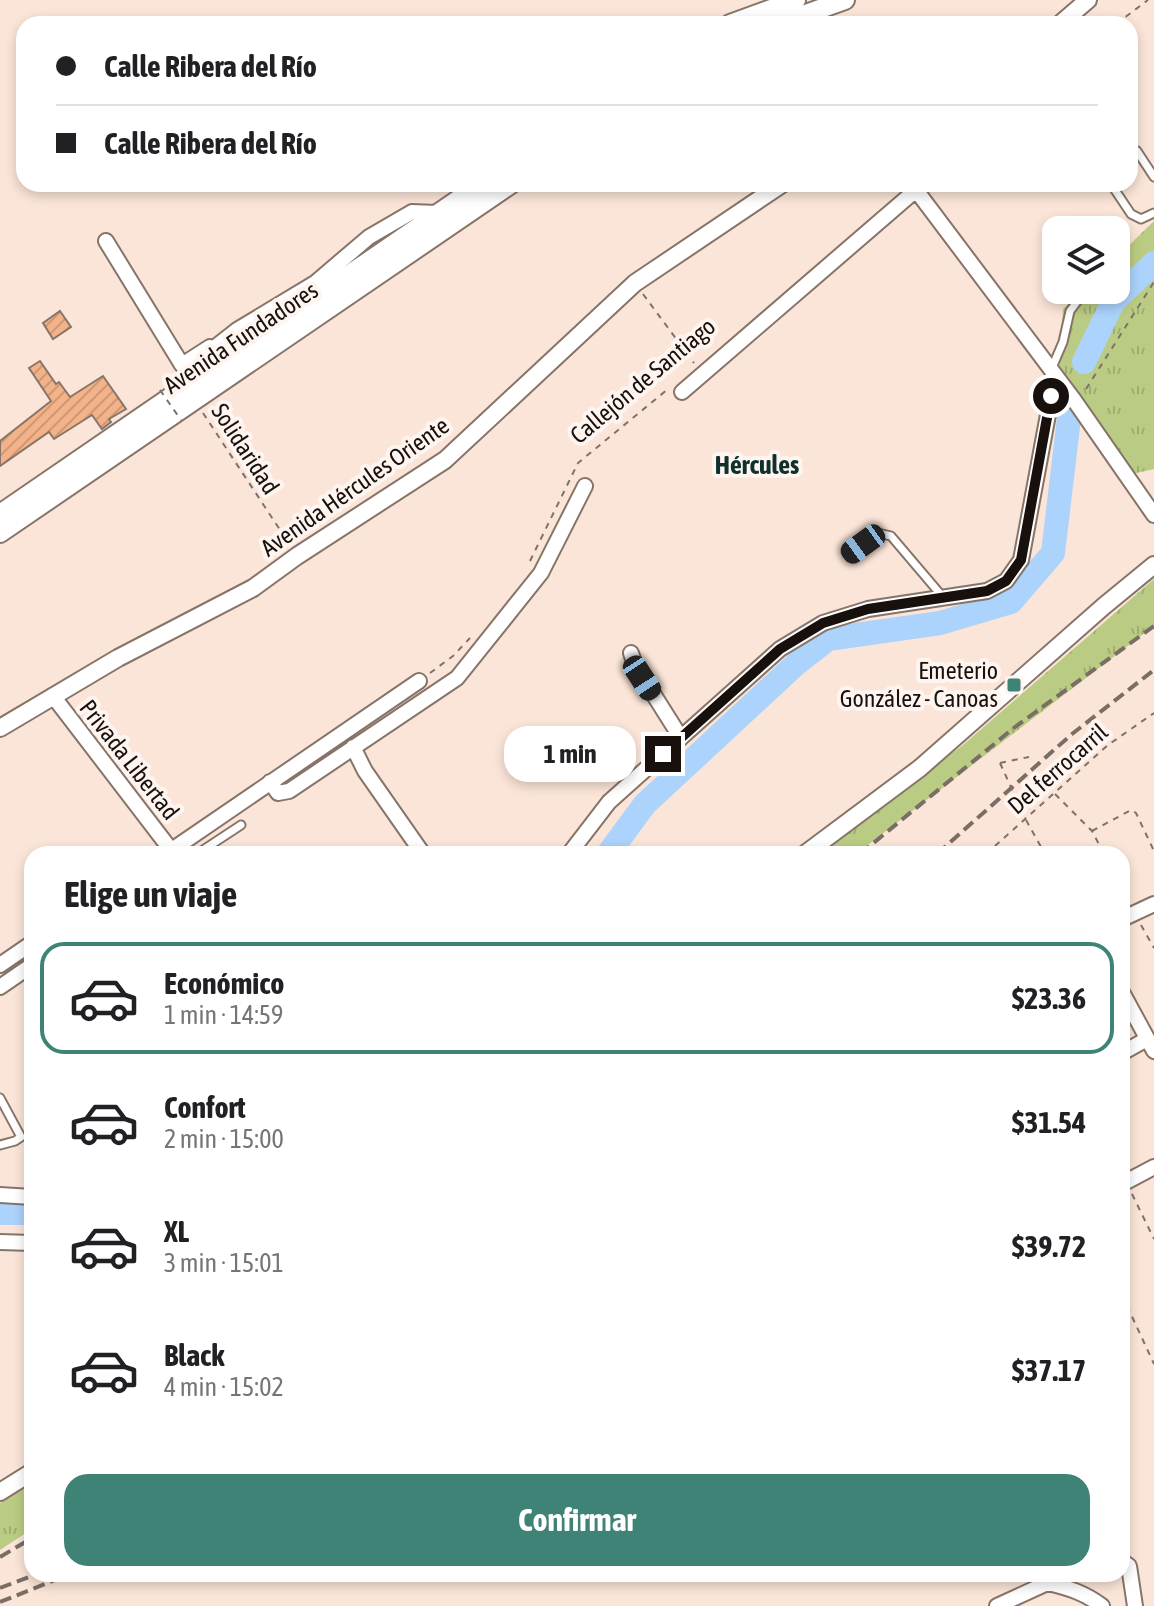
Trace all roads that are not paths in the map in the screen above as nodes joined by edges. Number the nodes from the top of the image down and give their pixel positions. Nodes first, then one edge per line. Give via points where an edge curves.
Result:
1 (796, 0) edge
2 (845, 0) edge
3 (1088, 0) edge
4 (752, 16) edge
5 (800, 16) edge
6 (1069, 16) edge
7 (1138, 153) edge
8 (1154, 177) edge
9 (469, 192) edge
10 (499, 192) edge
11 (770, 192) edge
12 (915, 192) edge
13 (925, 192) edge
14 (1116, 192) edge
15 (437, 213) junction
16 (1154, 213) edge
17 (106, 241) dead end
18 (1075, 304) edge
19 (237, 330) junction
20 (1053, 373) junction
21 (195, 378) junction
22 (678, 389) road end
23 (585, 486) dead end
24 (0, 514) edge
25 (1154, 515) edge
26 (0, 533) edge
27 (848, 554) dead end
28 (1154, 565) edge
29 (943, 598) junction
30 (631, 653) dead end
31 (419, 681) road end
32 (53, 696) junction
33 (0, 728) edge
34 (681, 738) junction
35 (353, 747) junction
36 (270, 782) junction
37 (241, 825) dead end
38 (164, 846) edge
39 (177, 846) edge
40 (209, 846) edge
41 (417, 846) edge
42 (575, 846) edge
43 (816, 846) edge
44 (1154, 904) edge
45 (1130, 915) edge
46 (24, 948) edge
47 (0, 965) edge
48 (24, 970) edge
49 (0, 987) edge
50 (1130, 1007) edge
51 (1151, 1045) edge
52 (1130, 1051) edge
53 (0, 1098) edge
54 (0, 1145) edge
55 (1154, 1167) edge
56 (1130, 1180) edge
57 (0, 1195) edge
58 (24, 1196) edge
59 (0, 1242) edge
60 (24, 1243) edge
61 (24, 1477) edge
62 (0, 1492) edge
63 (1130, 1582) edge
64 (1048, 1583) joint
65 (997, 1606) edge
66 (1102, 1606) edge
67 (1135, 1606) edge

1 - 4 main road
2 - 5 main road
3 - 6 street
7 - 8 lane
9 - 15 main road, Avenida Fundadores
10 - 26 main road, Avenida Fundadores
11 - 32 street, Avenida Hércules Oriente via 635,283 445,460 253,588
12 - 22 street, Callejón de Santiago
13 - 20 street
14 - 16 lane via 1131,214 1141,219
15 - 19 street via 412,212 401,218 369,237 315,283
15 - 21 main road, Avenida Fundadores
17 - 19 street via 182,365
18 - 20 lane
19 - 21 street via 209,352
20 - 25 street
20 - 29 street via 1021,560 1006,581 987,591
21 - 24 main road, Avenida Fundadores
23 - 35 street via 541,573 457,678
27 - 29 lane via 878,533 891,536
28 - 43 street via 920,768
29 - 34 street via 868,609 823,623 780,649
30 - 34 street
31 - 36 street
32 - 33 street, Avenida Hércules Oriente
32 - 38 street, Privada Libertad
34 - 42 street via 609,802
35 - 36 street via 289,791 278,793
35 - 41 street
36 - 39 street
37 - 40 lane
44 - 45 street
46 - 47 street
48 - 49 street
50 - 51 street
51 - 52 street
53 - 54 lane via 21,1137
55 - 56 street
57 - 58 street
59 - 60 street
61 - 62 street
63 - 67 street
64 - 65 street
64 - 66 street via 1088,1595

